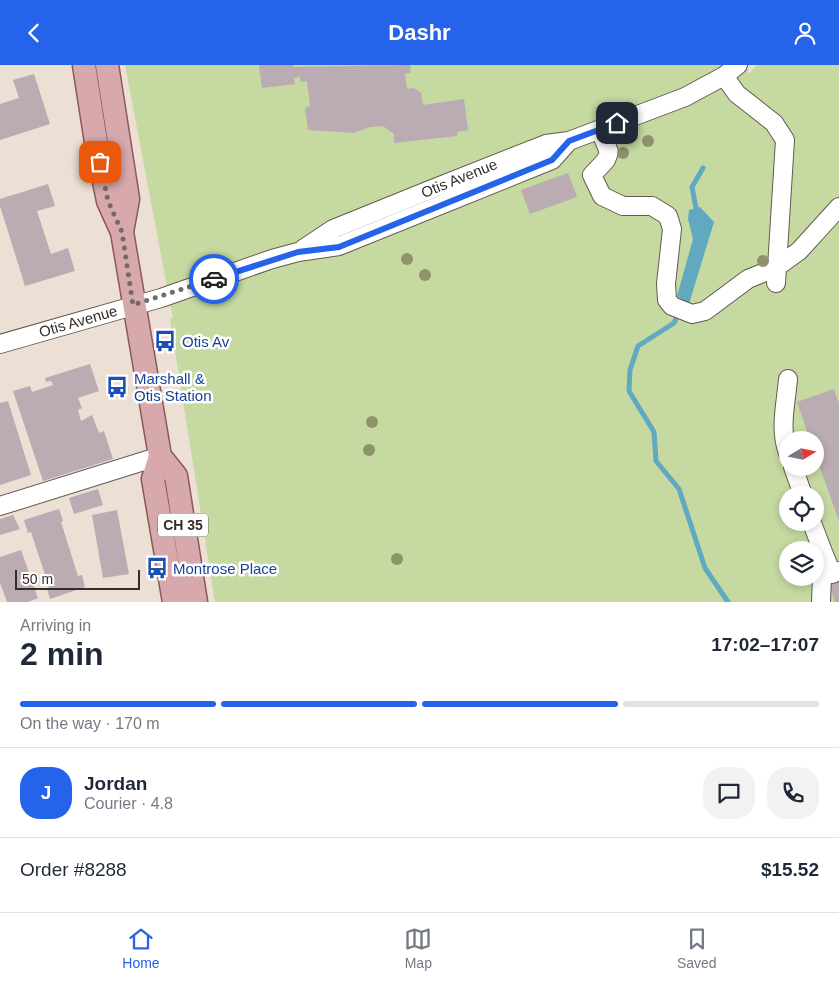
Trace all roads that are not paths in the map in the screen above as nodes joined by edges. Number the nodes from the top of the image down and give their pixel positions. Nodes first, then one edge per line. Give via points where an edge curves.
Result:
1 (84, 65) edge
2 (107, 65) edge
3 (738, 65) edge
4 (724, 76) junction
5 (600, 130) junction
6 (839, 207) edge
7 (122, 232) junction
8 (777, 275) junction
9 (133, 305) junction
10 (0, 344) edge
11 (788, 379) dead end
12 (782, 431) edge
13 (160, 457) junction
14 (0, 506) edge
15 (824, 554) edge
16 (839, 571) edge
17 (822, 586) edge
18 (190, 601) edge
19 (174, 602) edge
20 (821, 602) edge

1 - 7 main road, CH 35 via 108,201
2 - 7 main road, CH 35 via 128,199
3 - 4 street, Otis Avenue
4 - 5 street, Otis Avenue via 686,97
4 - 8 street via 737,94 774,123 785,140
5 - 8 street via 609,152 592,175 602,196 622,206 652,206 668,216 672,229 666,284 667,300 672,306 690,313 705,311 748,279
5 - 9 street, Otis Avenue via 569,141 546,144 423,192 334,229 298,252
6 - 8 street
7 - 9 main road, CH 35
9 - 10 street, Otis Avenue
9 - 13 main road, CH 35
11 - 12 street
13 - 14 street
13 - 18 main road, CH 35 via 176,476
13 - 19 main road, CH 35 via 153,479
15 - 16 street via 832,574
17 - 20 street

